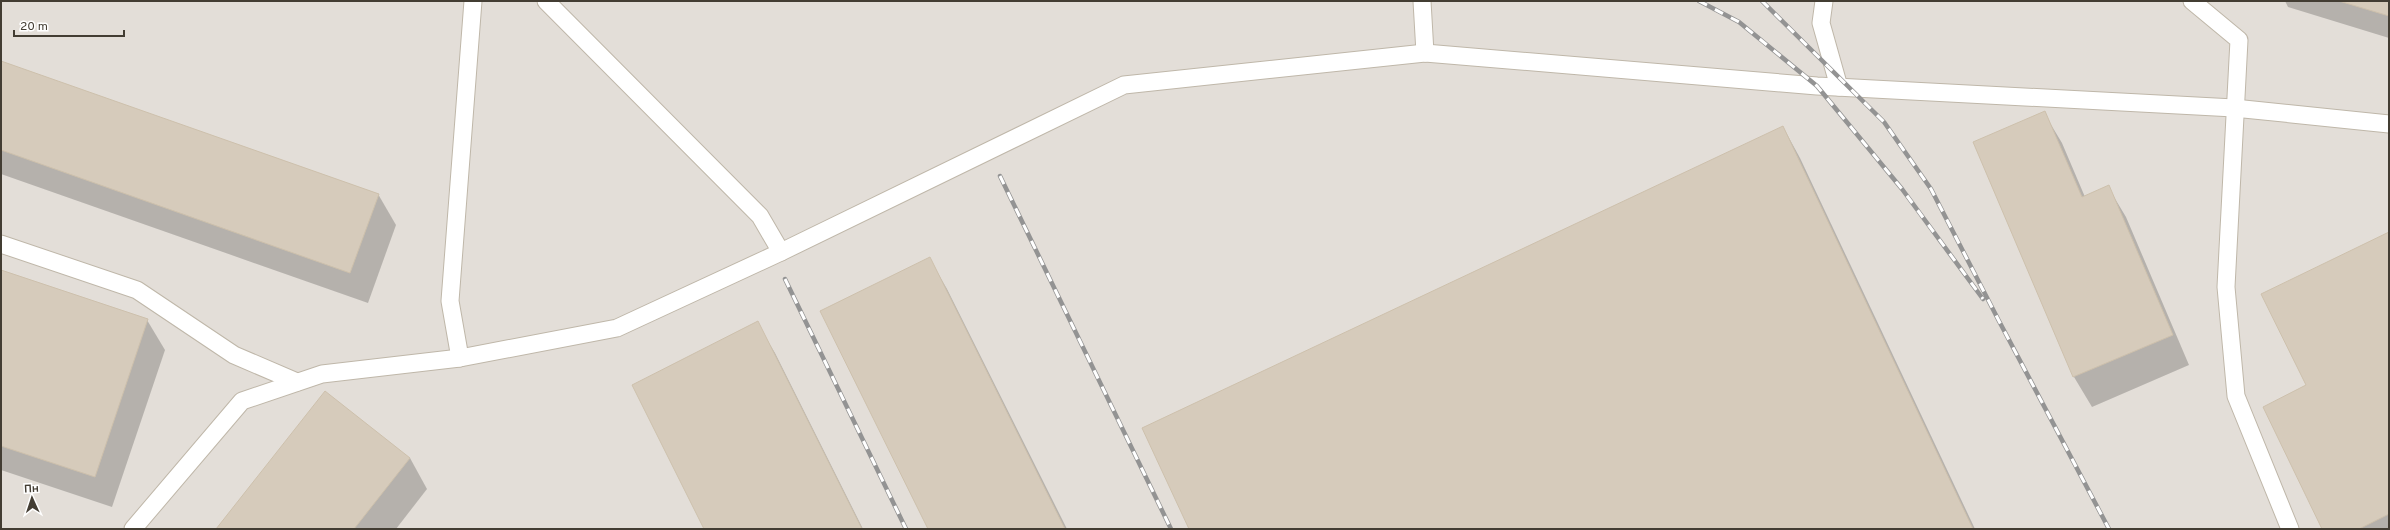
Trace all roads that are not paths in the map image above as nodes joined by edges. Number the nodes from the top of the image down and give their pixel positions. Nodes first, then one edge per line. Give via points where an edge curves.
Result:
1 (473, 1) edge
2 (546, 1) edge
3 (1422, 1) edge
4 (1824, 1) edge
5 (2192, 1) edge
6 (1424, 53) junction
7 (1839, 87) junction
8 (2234, 108) junction
9 (2389, 124) edge
10 (1, 244) edge
11 (781, 252) junction
12 (460, 358) junction
13 (297, 382) junction
14 (2285, 527) edge
15 (134, 529) edge

1 - 12 lane via 450,301
2 - 11 lane via 760,216
3 - 6 lane
4 - 7 lane via 1821,23
5 - 8 lane via 2239,40
6 - 7 lane
6 - 11 lane via 1124,85
7 - 8 lane
8 - 9 lane
8 - 14 lane via 2226,287 2236,396
10 - 13 lane via 137,290 234,355
11 - 12 lane via 618,328
12 - 13 lane via 322,374
13 - 15 lane via 242,401

